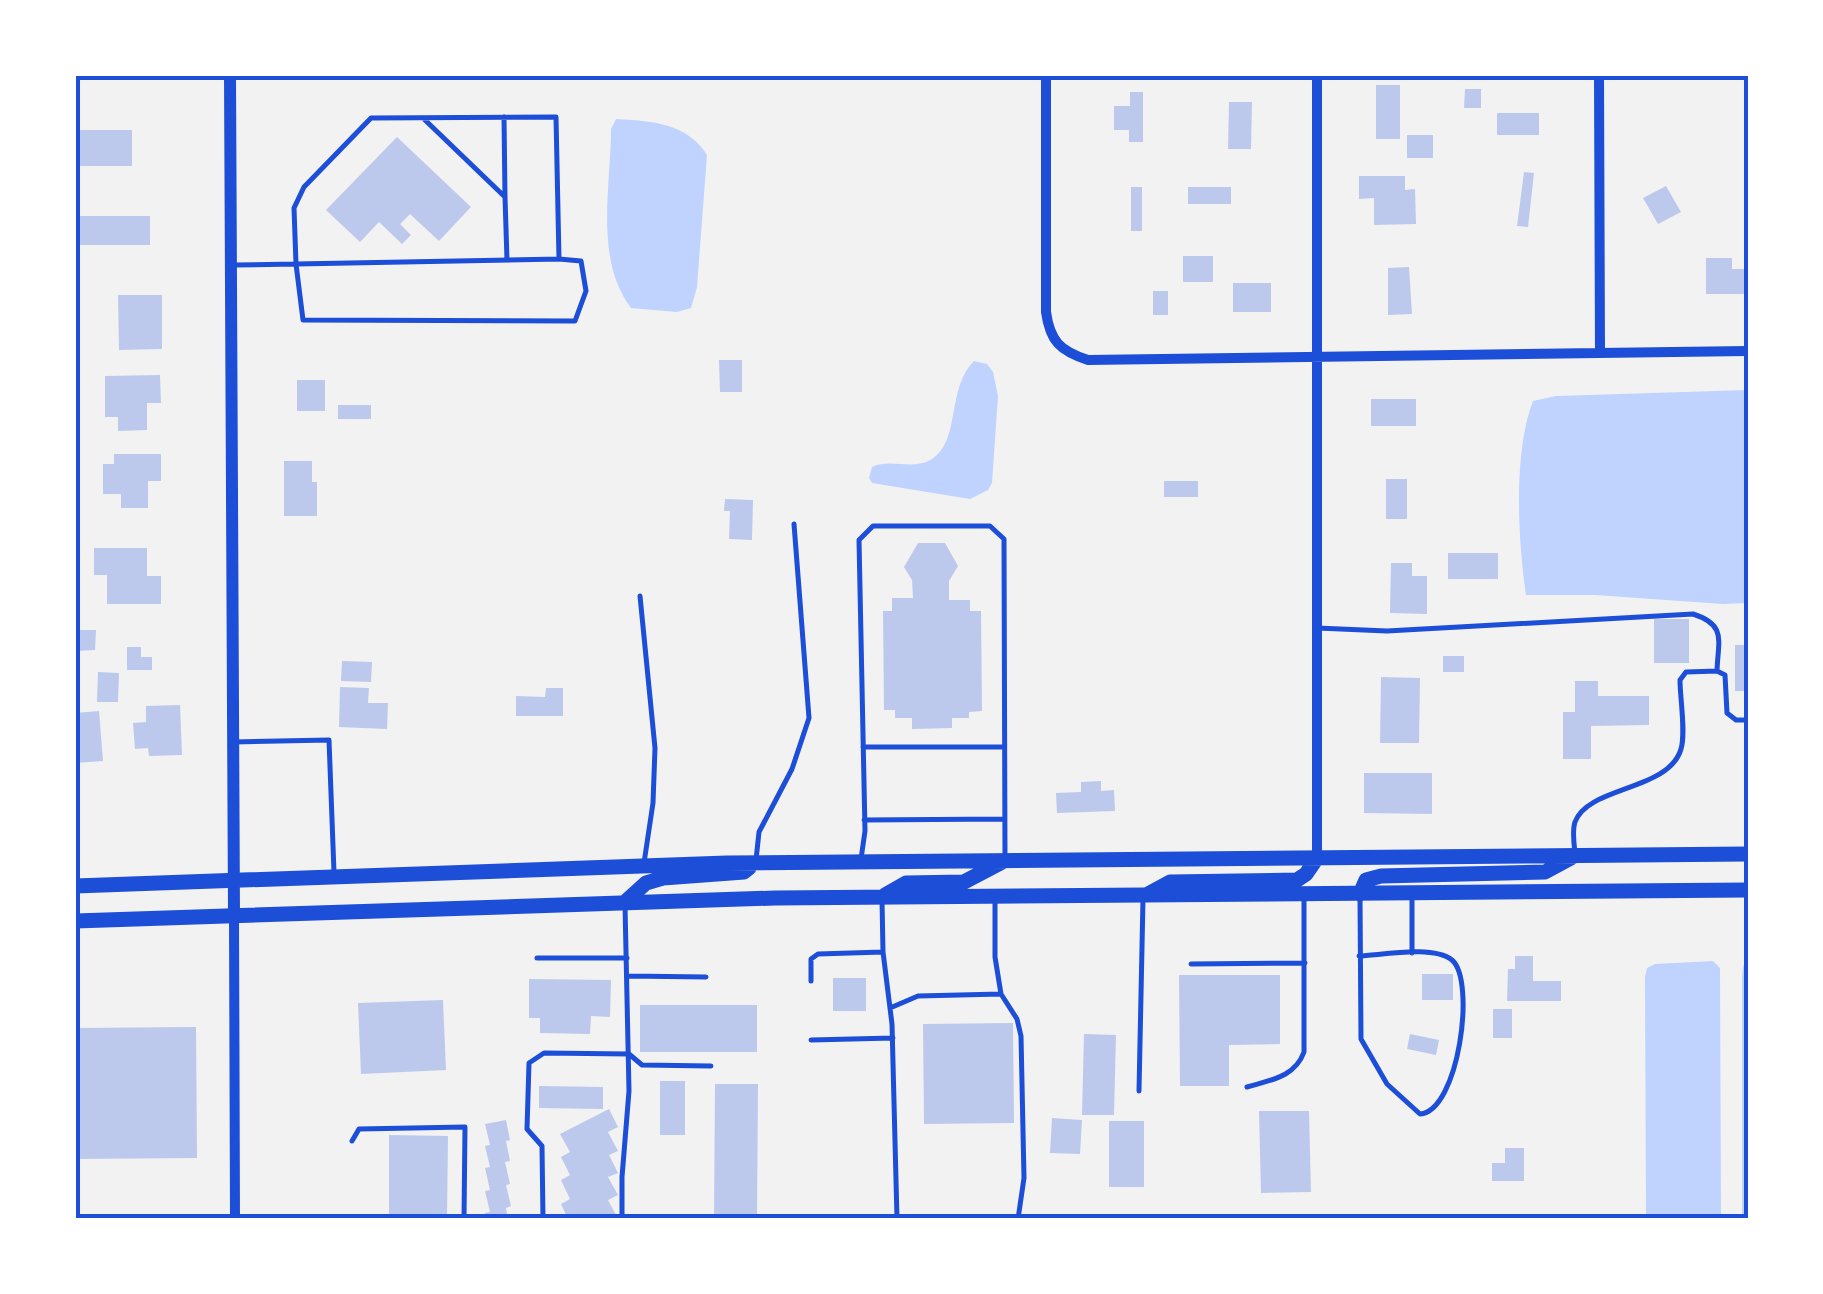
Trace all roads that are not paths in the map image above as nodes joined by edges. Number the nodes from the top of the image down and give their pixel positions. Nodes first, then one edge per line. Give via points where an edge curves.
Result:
1 (230, 75) edge
2 (1046, 75) edge
3 (1317, 75) edge
4 (1599, 75) edge
5 (504, 117) junction
6 (423, 118) junction
7 (505, 197) junction
8 (559, 259) junction
9 (507, 260) junction
10 (296, 264) junction
11 (231, 265) junction
12 (1748, 351) edge
13 (1600, 352) junction
14 (1318, 356) junction
15 (794, 524) dead end
16 (640, 596) dead end
17 (1317, 628) junction
18 (1717, 671) junction
19 (1748, 720) edge
20 (233, 742) junction
21 (863, 747) junction
22 (1004, 747) junction
23 (1004, 819) junction
24 (864, 820) junction
25 (1748, 854) edge
26 (1574, 856) junction
27 (1316, 858) junction
28 (1005, 861) junction
29 (756, 862) junction
30 (861, 862) junction
31 (644, 866) junction
32 (334, 876) junction
33 (233, 880) junction
34 (75, 886) edge
35 (1748, 890) edge
36 (1360, 894) junction
37 (1412, 894) junction
38 (1304, 895) junction
39 (1143, 896) junction
40 (882, 897) junction
41 (995, 897) junction
42 (625, 902) junction
43 (234, 916) junction
44 (75, 921) edge
45 (883, 952) junction
46 (1412, 953) junction
47 (1358, 956) junction
48 (537, 958) dead end
49 (627, 958) junction
50 (1305, 963) junction
51 (1191, 964) dead end
52 (628, 976) junction
53 (706, 977) dead end
54 (812, 980) dead end
55 (1001, 994) junction
56 (890, 1008) junction
57 (893, 1038) junction
58 (811, 1040) dead end
59 (629, 1054) junction
60 (710, 1066) dead end
61 (1247, 1087) dead end
62 (1139, 1092) dead end
63 (352, 1141) dead end
64 (235, 1219) edge
65 (464, 1219) edge
66 (544, 1219) edge
67 (622, 1219) edge
68 (897, 1219) edge
69 (1018, 1219) edge

1 - 11 street
2 - 14 street via 1046,312 1055,344 1088,360
3 - 14 street
4 - 13 street
5 - 6 lane
5 - 7 lane
5 - 8 lane via 556,117
6 - 7 lane
6 - 10 lane via 372,118 304,187 294,208
7 - 9 lane
8 - 9 lane
8 - 10 lane via 580,261 586,290 574,322 303,320
9 - 10 lane
10 - 11 lane
11 - 20 street
12 - 13 street
13 - 14 street
14 - 17 street
15 - 29 lane via 809,718 759,832
16 - 31 lane via 655,748
17 - 18 lane via 1387,632 1693,614 1718,627
17 - 27 street
18 - 19 lane via 1725,674 1727,713
18 - 26 lane via 1686,672 1680,680 1681,750 1654,777 1582,812 1574,824
20 - 32 lane via 329,740
20 - 33 street
21 - 22 lane
21 - 22 lane via 859,540 873,526 990,526 1004,539
21 - 24 lane
22 - 23 lane
23 - 24 lane
23 - 28 lane
24 - 30 lane
25 - 26 main road
26 - 27 main road
26 - 36 main road via 1545,872 1381,876 1366,880
27 - 28 main road
27 - 39 main road via 1297,880 1170,882
28 - 30 main road
28 - 40 main road via 964,882 906,884
29 - 30 main road
29 - 31 main road
29 - 42 main road via 744,872 663,878
31 - 32 main road
32 - 33 main road
33 - 34 main road
33 - 43 street
35 - 37 main road
36 - 37 main road
36 - 38 main road
36 - 47 lane
37 - 46 lane
38 - 39 main road
38 - 50 lane
39 - 41 main road
39 - 62 lane
40 - 41 main road
40 - 42 main road
40 - 45 lane
41 - 55 lane
42 - 43 main road
42 - 49 lane
43 - 44 main road
43 - 64 street
45 - 54 lane via 818,954 811,959
45 - 56 lane
46 - 47 lane
46 - 47 lane via 1444,956 1463,982 1458,1054 1437,1109 1428,1114 1410,1107 1388,1084 1361,1039
48 - 49 lane
49 - 52 lane
50 - 51 lane
50 - 61 lane via 1299,1066
52 - 53 lane
52 - 59 lane
55 - 56 lane via 918,996
55 - 69 lane via 1022,1036 1024,1178
56 - 57 lane
57 - 58 lane
57 - 68 lane
59 - 60 lane via 642,1065
59 - 66 lane via 544,1053 529,1063 526,1130 542,1146
59 - 67 lane
63 - 65 lane via 359,1130 464,1127

